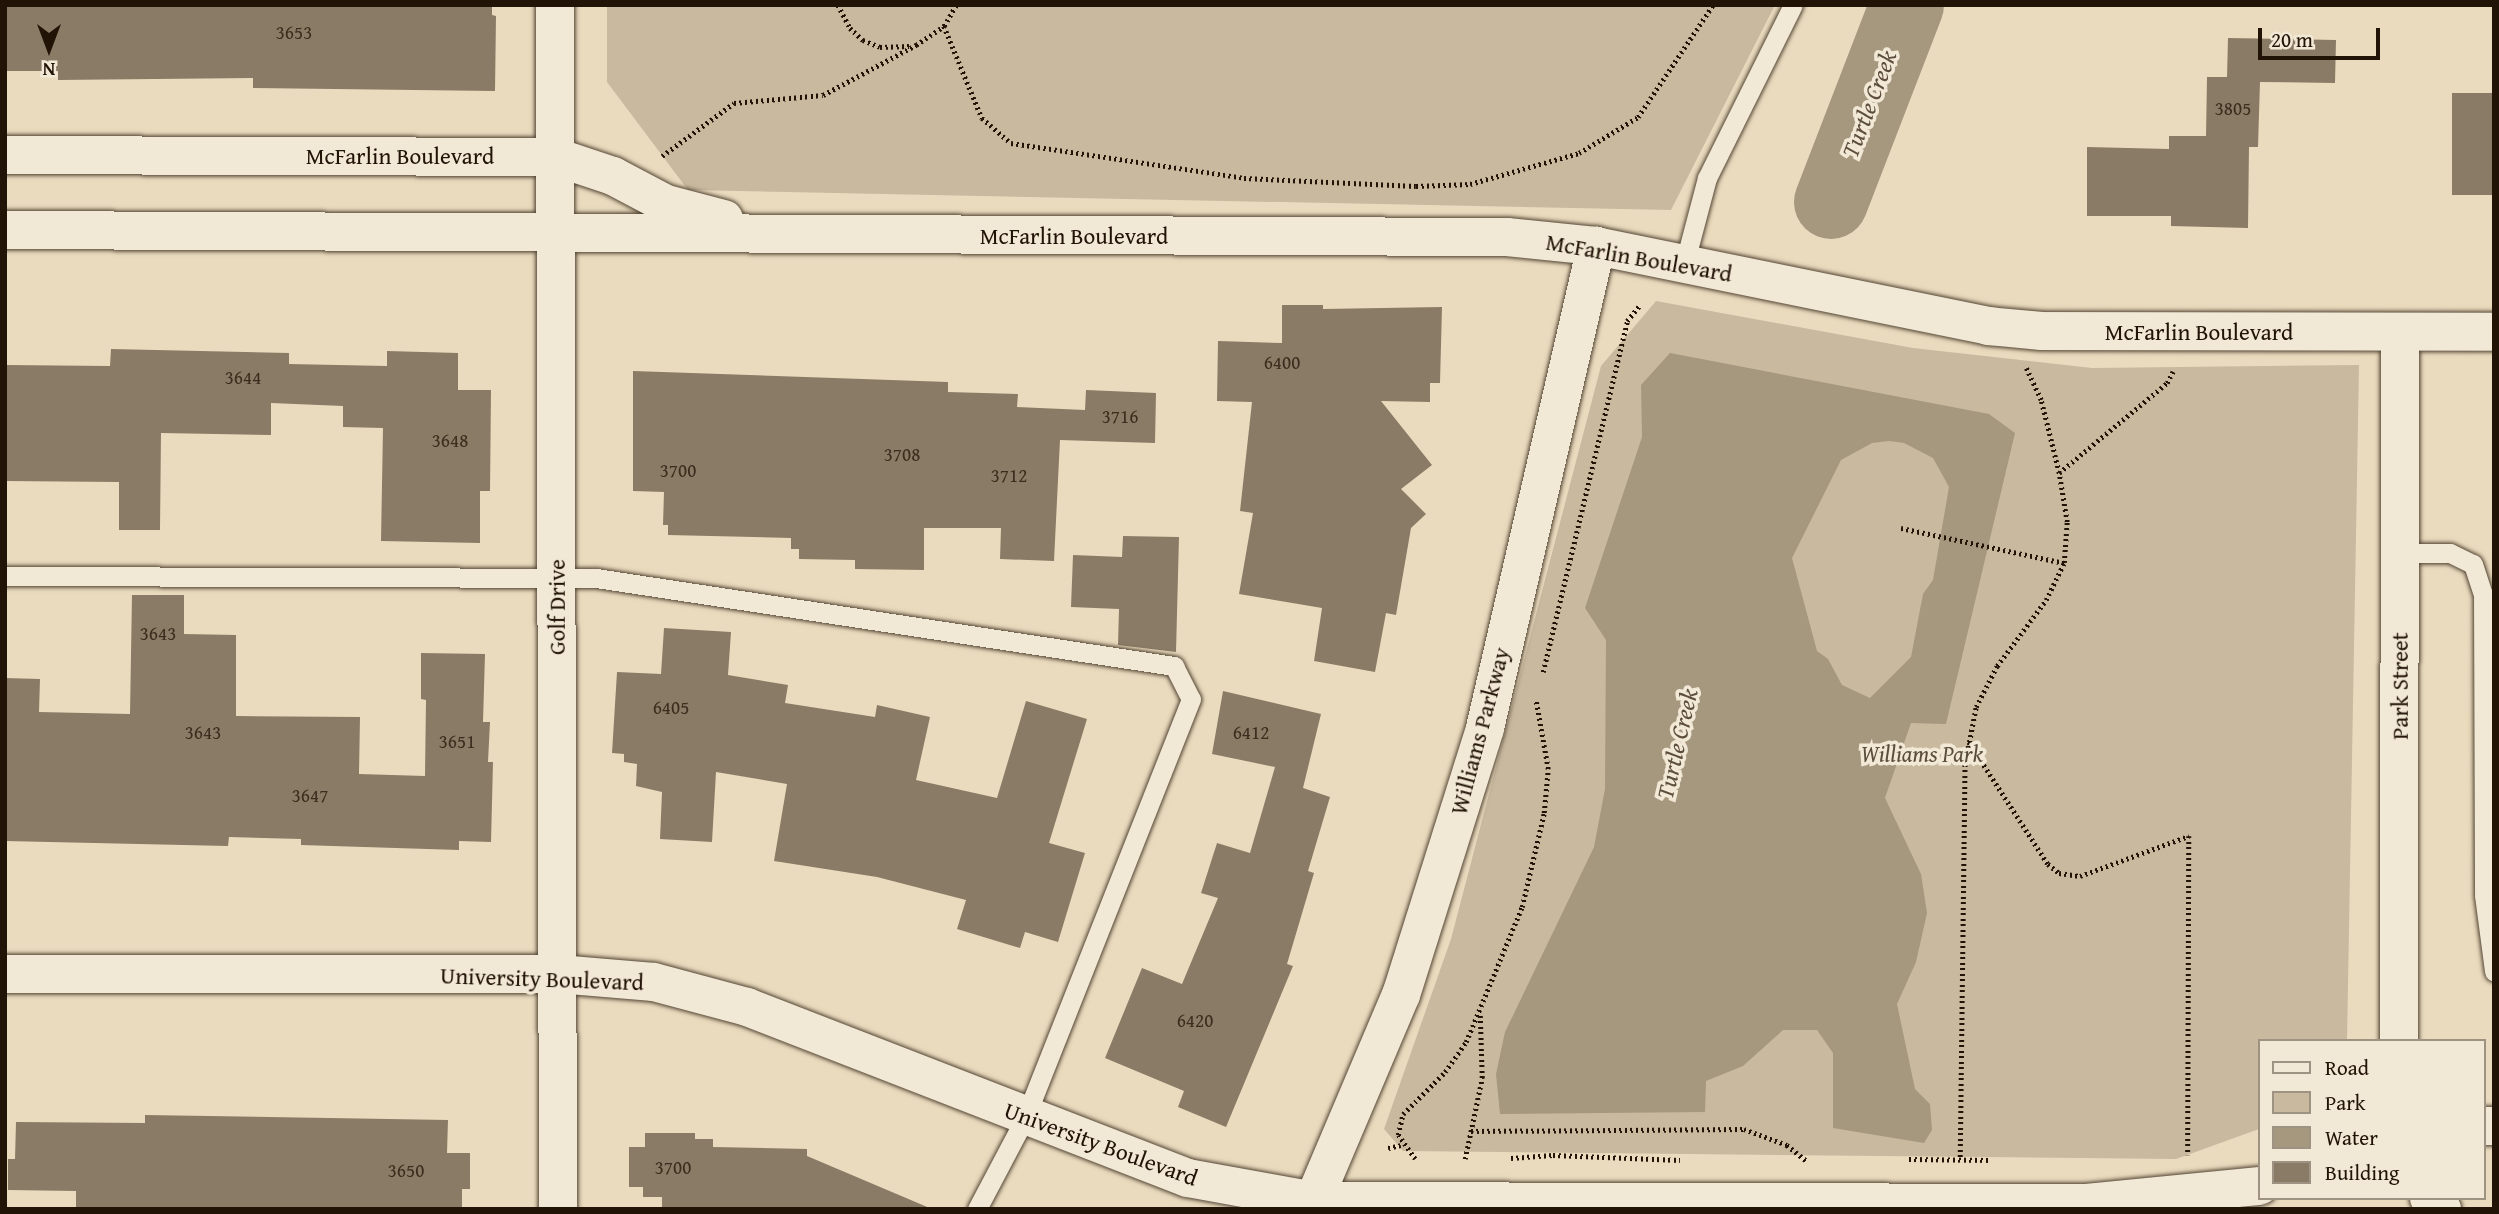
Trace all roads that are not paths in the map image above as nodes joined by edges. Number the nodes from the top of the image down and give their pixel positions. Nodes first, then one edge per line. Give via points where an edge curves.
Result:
1 (555, 5) edge
2 (1793, 5) edge
3 (5, 155) edge
4 (556, 157) junction
5 (5, 230) edge
6 (556, 232) junction
7 (780, 234) junction
8 (1596, 246) junction
9 (1684, 265) junction
10 (2400, 332) junction
11 (2494, 332) edge
12 (2400, 553) junction
13 (5, 576) edge
14 (556, 576) junction
15 (2494, 971) edge
16 (5, 974) edge
17 (558, 974) junction
18 (2399, 1039) edge
19 (1025, 1118) junction
20 (2258, 1186) edge
21 (1312, 1205) edge
22 (1594, 1206) edge
23 (558, 1209) edge
24 (978, 1209) edge

1 - 4 street, Golf Drive
2 - 9 lane via 1707,178
3 - 4 street, McFarlin Boulevard
4 - 6 street, Golf Drive
4 - 7 street, McFarlin Boulevard via 613,176 666,204
5 - 6 street, McFarlin Boulevard
6 - 7 street, McFarlin Boulevard
6 - 14 street, Golf Drive
7 - 8 street, McFarlin Boulevard via 1507,237
8 - 9 street, McFarlin Boulevard
8 - 21 street, Williams Parkway via 1485,728 1401,995
9 - 10 street, McFarlin Boulevard via 1988,326 2042,331
10 - 11 street, McFarlin Boulevard
10 - 12 street, Park Street
12 - 15 lane via 2450,553 2473,564 2483,594 2484,895
12 - 18 street, Park Street
13 - 14 lane
14 - 17 street, Golf Drive
14 - 19 lane via 596,578 1174,666 1191,699
16 - 17 street, University Boulevard
17 - 19 street, University Boulevard via 654,982 747,1007
17 - 23 street, Golf Drive
19 - 21 street, University Boulevard via 1188,1178
19 - 24 lane
20 - 22 street, University Boulevard via 2085,1203
21 - 22 street, University Boulevard

